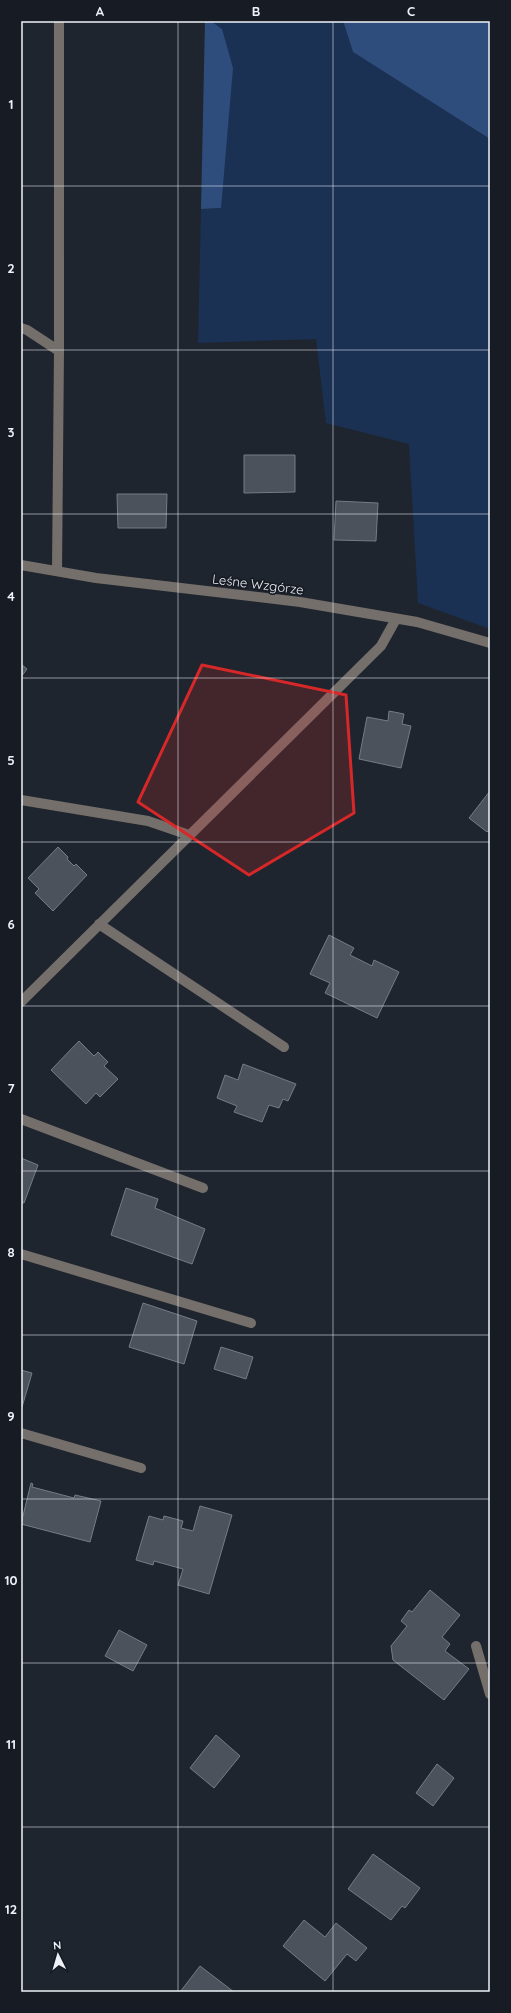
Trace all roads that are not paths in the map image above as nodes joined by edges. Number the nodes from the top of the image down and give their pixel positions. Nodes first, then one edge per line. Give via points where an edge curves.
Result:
1 (59, 21) edge
2 (21, 328) edge
3 (59, 351) junction
4 (21, 565) edge
5 (57, 571) junction
6 (396, 618) junction
7 (490, 643) edge
8 (21, 800) edge
9 (189, 835) junction
10 (99, 924) junction
11 (21, 1002) edge
12 (284, 1047) dead end
13 (21, 1119) edge
14 (203, 1188) dead end
15 (21, 1254) edge
16 (251, 1323) dead end
17 (21, 1433) edge
18 (141, 1468) dead end
19 (476, 1646) dead end
20 (490, 1694) edge

1 - 3 street
2 - 3 street
3 - 5 street
4 - 5 street, Leśne Wzgórze
5 - 6 street, Leśne Wzgórze via 300,602
6 - 7 street, Leśne Wzgórze
6 - 9 street via 381,646
8 - 9 street via 148,820
9 - 10 street
10 - 11 street
10 - 12 street
13 - 14 street
15 - 16 street
17 - 18 street
19 - 20 street

